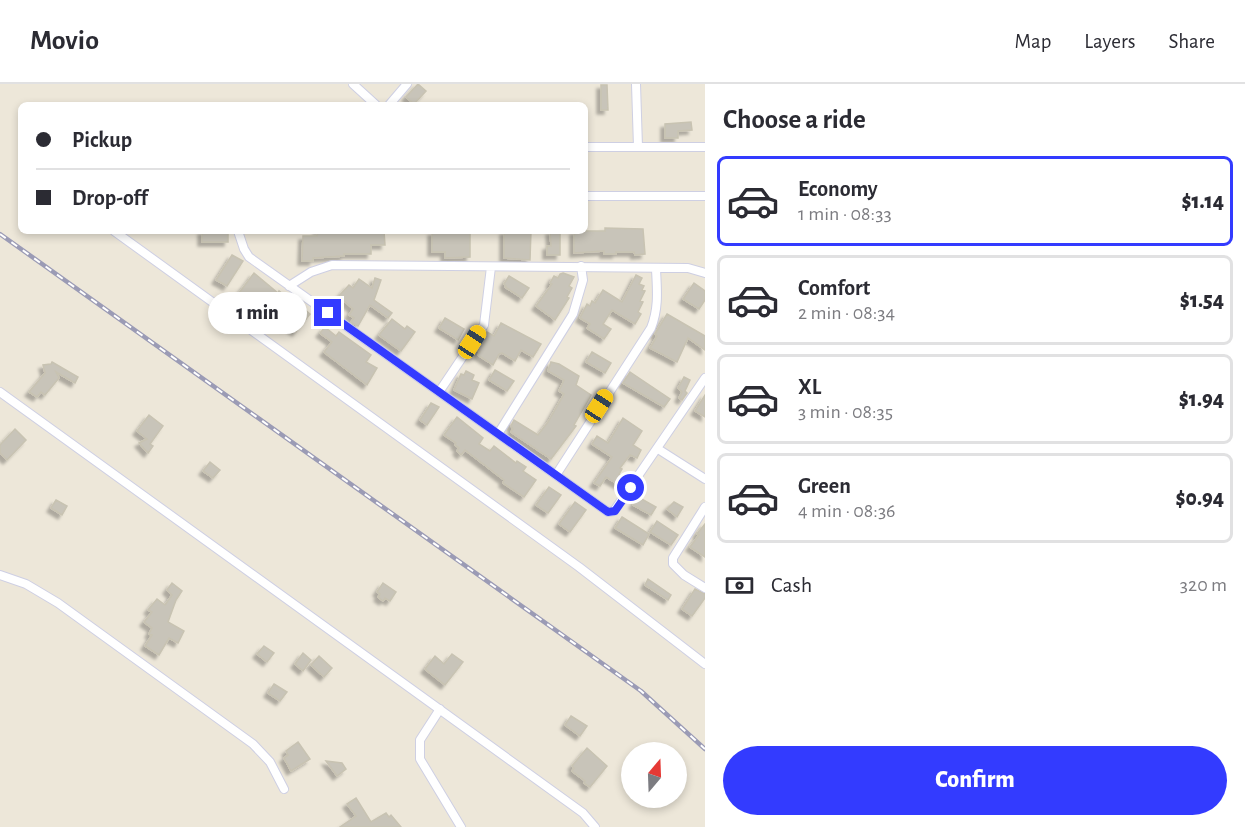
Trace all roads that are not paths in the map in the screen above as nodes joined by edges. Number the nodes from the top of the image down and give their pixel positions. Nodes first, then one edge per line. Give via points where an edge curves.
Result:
1 (353, 84) edge
2 (407, 84) edge
3 (636, 84) edge
4 (373, 102) edge
5 (392, 102) edge
6 (588, 147) edge
7 (638, 147) junction
8 (705, 147) edge
9 (588, 196) edge
10 (705, 196) edge
11 (118, 234) edge
12 (239, 234) edge
13 (580, 266) junction
14 (491, 267) junction
15 (656, 268) junction
16 (705, 273) edge
17 (289, 286) junction
18 (705, 378) edge
19 (0, 392) edge
20 (439, 392) junction
21 (498, 434) junction
22 (658, 448) junction
23 (556, 475) junction
24 (705, 479) edge
25 (705, 507) edge
26 (0, 575) edge
27 (705, 588) edge
28 (705, 664) edge
29 (440, 709) junction
30 (284, 789) dead end
31 (461, 827) edge
32 (595, 827) edge

1 - 4 street
2 - 5 street
3 - 7 street
6 - 7 street
7 - 8 street
9 - 10 street
11 - 28 street via 579,567
12 - 17 street via 249,257
13 - 14 street
13 - 15 street
13 - 21 street via 583,280 573,314
14 - 17 street via 332,265
14 - 20 street via 483,325
15 - 16 street via 688,268
15 - 23 street via 658,302 651,328
17 - 20 street
18 - 22 street
19 - 29 street
20 - 21 street
21 - 23 street
22 - 23 street via 615,511 608,512
22 - 24 street
25 - 27 street via 673,558 673,564 684,575
26 - 30 street via 26,584 58,603 253,744 270,762
29 - 31 street via 420,740 420,759
29 - 32 street via 583,813

